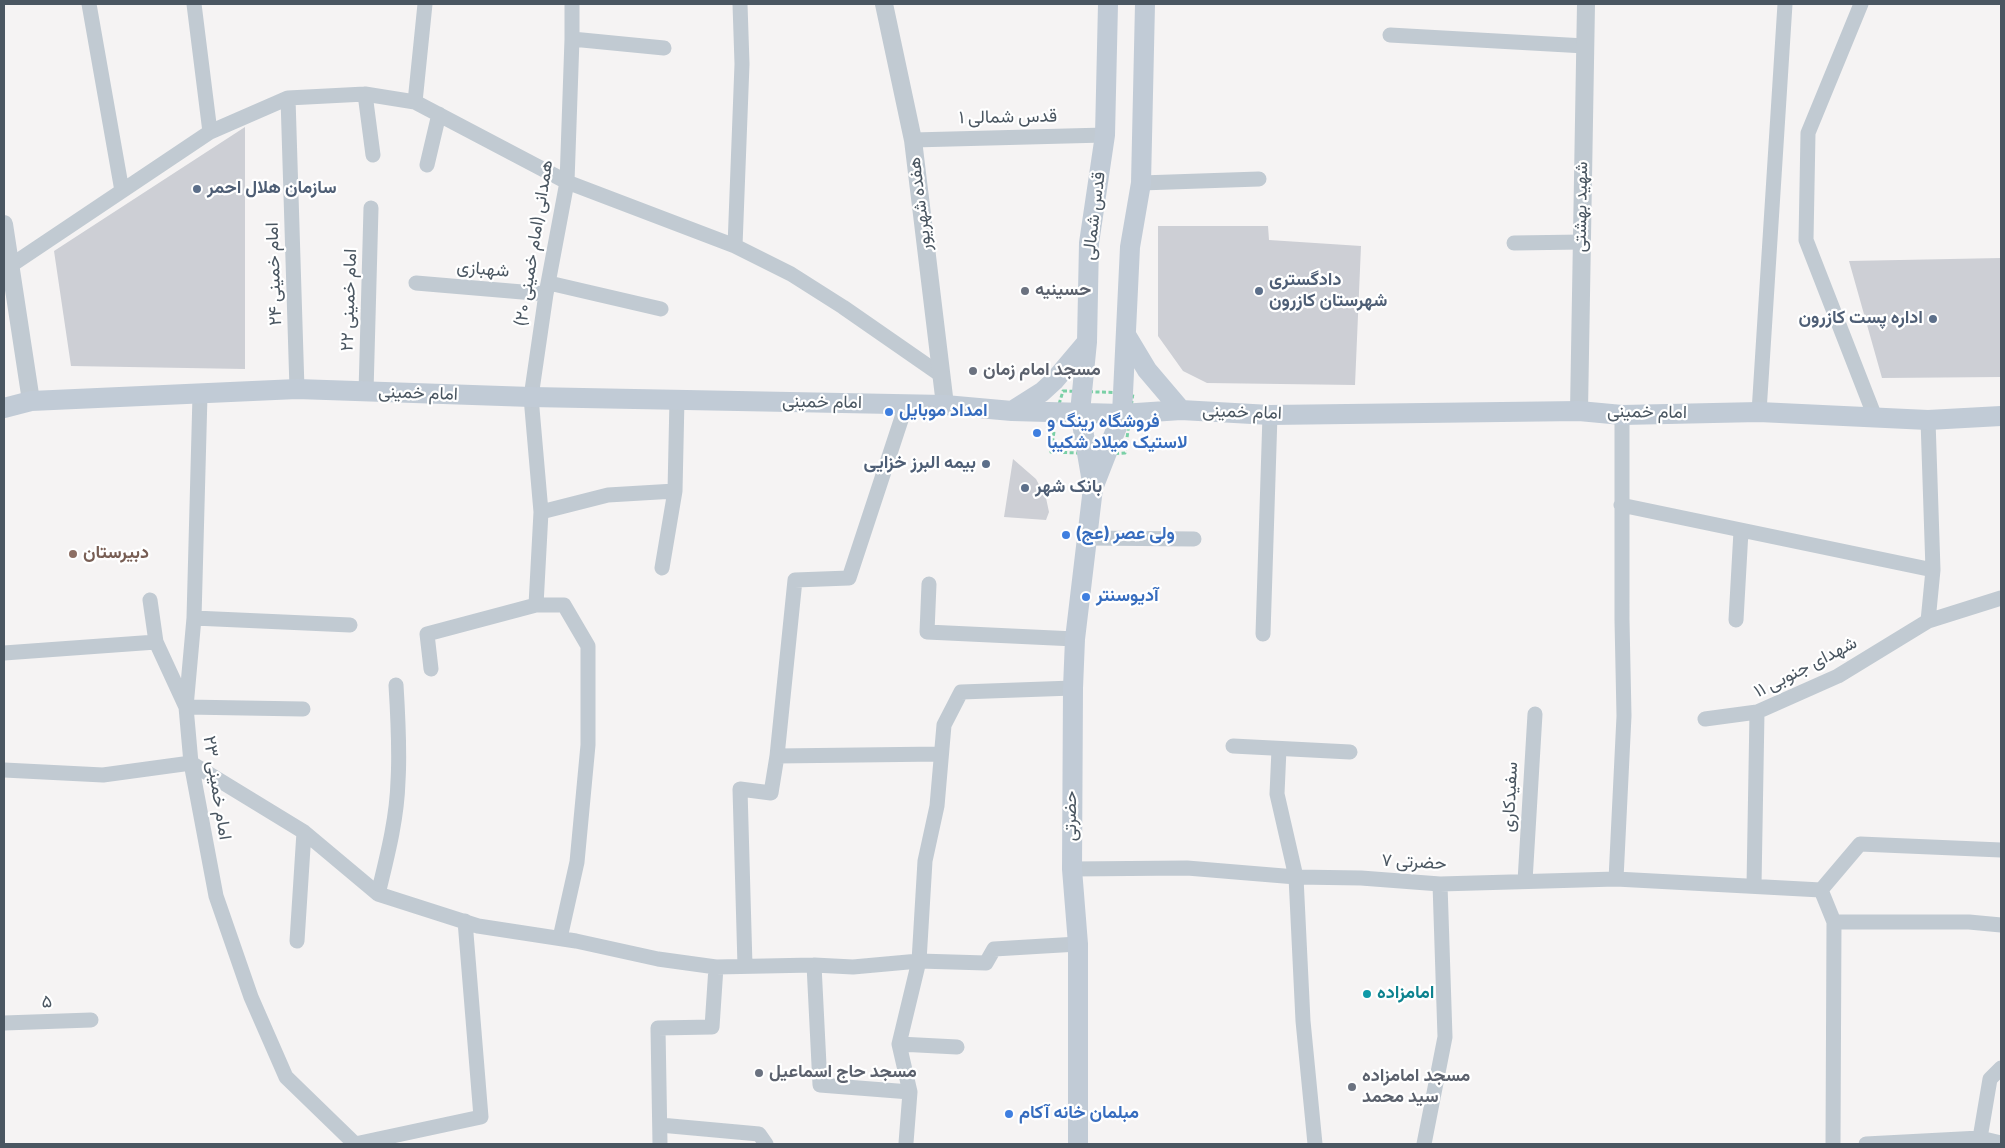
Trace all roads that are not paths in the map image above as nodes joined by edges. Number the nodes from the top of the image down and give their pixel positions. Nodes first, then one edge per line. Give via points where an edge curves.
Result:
1 (89, 4) edge
2 (194, 4) edge
3 (424, 4) edge
4 (572, 4) edge
5 (740, 4) edge
6 (884, 4) edge
7 (1108, 4) edge
8 (1146, 4) edge
9 (1586, 4) edge
10 (1786, 4) edge
11 (1861, 4) edge
12 (1390, 35) dead end
13 (572, 39) junction
14 (1585, 46) junction
15 (664, 48) dead end
16 (365, 94) junction
17 (288, 98) junction
18 (415, 102) junction
19 (439, 114) junction
20 (210, 132) junction
21 (1105, 135) junction
22 (913, 140) junction
23 (373, 155) dead end
24 (427, 166) dead end
25 (1260, 179) dead end
26 (567, 182) junction
27 (1141, 183) junction
28 (122, 190) junction
29 (371, 208) dead end
30 (4, 224) edge
31 (1582, 242) junction
32 (1514, 243) dead end
33 (735, 246) junction
34 (10, 266) junction
35 (416, 283) dead end
36 (548, 289) junction
37 (661, 309) dead end
38 (1126, 335) junction
39 (1087, 342) junction
40 (942, 375) junction
41 (297, 389) junction
42 (366, 392) junction
43 (200, 395) junction
44 (531, 397) junction
45 (4, 399) edge
46 (677, 399) junction
47 (31, 401) junction
48 (906, 404) junction
49 (945, 405) junction
50 (4, 408) edge
51 (1181, 410) junction
52 (1579, 410) junction
53 (1012, 411) junction
54 (1080, 412) junction
55 (1759, 412) junction
56 (1122, 414) junction
57 (1270, 415) junction
58 (1622, 415) junction
59 (2001, 416) edge
60 (1874, 417) junction
61 (1928, 420) junction
62 (1092, 488) junction
63 (675, 491) junction
64 (1622, 506) junction
65 (541, 512) junction
66 (1741, 531) junction
67 (1086, 538) junction
68 (1194, 539) dead end
69 (662, 568) dead end
70 (1933, 570) junction
71 (929, 584) dead end
72 (2001, 598) edge
73 (150, 600) dead end
74 (536, 605) junction
75 (194, 618) junction
76 (1736, 620) dead end
77 (1928, 621) junction
78 (350, 625) dead end
79 (1263, 634) dead end
80 (1075, 639) junction
81 (156, 642) junction
82 (4, 653) edge
83 (431, 669) dead end
84 (396, 685) dead end
85 (1072, 688) junction
86 (186, 707) junction
87 (303, 709) dead end
88 (1757, 712) junction
89 (1535, 714) dead end
90 (1705, 719) dead end
91 (1233, 746) dead end
92 (1279, 749) junction
93 (1350, 752) dead end
94 (941, 754) junction
95 (777, 756) junction
96 (191, 763) junction
97 (4, 770) edge
98 (304, 832) junction
99 (2001, 850) edge
100 (1072, 869) junction
101 (1296, 877) junction
102 (1616, 879) junction
103 (1525, 882) junction
104 (1440, 884) junction
105 (1754, 886) junction
106 (1821, 890) junction
107 (378, 894) junction
108 (465, 922) junction
109 (1834, 922) junction
110 (2001, 925) edge
111 (560, 938) junction
112 (297, 941) dead end
113 (1078, 944) junction
114 (919, 962) junction
115 (814, 965) junction
116 (745, 966) junction
117 (716, 967) junction
118 (91, 1020) dead end
119 (4, 1023) edge
120 (900, 1044) junction
121 (956, 1047) dead end
122 (2001, 1068) edge
123 (910, 1092) junction
124 (660, 1125) junction
125 (1980, 1141) edge
126 (2001, 1142) edge
127 (906, 1143) edge
128 (355, 1144) edge
129 (660, 1144) edge
130 (766, 1144) edge
131 (1078, 1144) edge
132 (1314, 1144) edge
133 (1424, 1144) edge
134 (1833, 1144) edge
135 (1866, 1144) edge

1 - 28 street
2 - 20 street
3 - 18 street
4 - 13 street, همدانی (امام خمینی ۲۰)
5 - 33 street via 742,64
6 - 22 street, هفده شهریور
7 - 21 main road, قدس شمالی
8 - 27 main road
9 - 14 street, شهید بهشتی
10 - 55 street
11 - 60 street via 1808,133 1806,240
12 - 14 street
13 - 15 street
13 - 26 street, همدانی (امام خمینی ۲۰)
14 - 31 street, شهید بهشتی
16 - 17 street
16 - 18 street
16 - 23 street
17 - 20 street
17 - 41 street, امام خمینی ۲۴
18 - 19 street
19 - 24 street
19 - 26 street
20 - 28 street
21 - 22 street, قدس شمالی ۱
21 - 39 main road, قدس شمالی via 1089,243
22 - 40 street, هفده شهریور
25 - 27 street
26 - 33 street
26 - 36 street, همدانی (امام خمینی ۲۰)
27 - 38 main road via 1130,247
28 - 34 street
29 - 42 street, امام خمینی ۲۲
30 - 34 street
31 - 32 street
31 - 52 street, شهید بهشتی
33 - 40 street via 791,274
34 - 47 street
35 - 36 street, شهبازی
36 - 37 street, شهبازی
36 - 44 street, همدانی (امام خمینی ۲۰)
38 - 51 main road via 1147,370
38 - 56 main road
39 - 53 main road via 1054,381
39 - 54 main road, قدس شمالی
40 - 49 street, هفده شهریور
41 - 42 main road, امام خمینی
41 - 43 main road, امام خمینی
42 - 44 main road, امام خمینی
43 - 47 main road, امام خمینی
43 - 75 street, امام خمینی ۲۳
44 - 46 main road, امام خمینی
44 - 65 street, همدانی (امام خمینی ۲۰)
45 - 47 main road
46 - 48 main road, امام خمینی
46 - 63 street
47 - 50 main road, امام خمینی
48 - 49 main road, امام خمینی
48 - 95 street via 849,578 795,580
49 - 53 main road, امام خمینی
51 - 56 main road, امام خمینی
51 - 57 main road, امام خمینی
52 - 57 main road, امام خمینی
52 - 58 main road, امام خمینی
53 - 54 main road, امام خمینی
54 - 56 main road, امام خمینی
54 - 62 main road, قدس شمالی
55 - 58 main road, امام خمینی
55 - 60 main road, امام خمینی
56 - 62 main road
57 - 79 street
58 - 64 street
59 - 61 main road, امام خمینی
60 - 61 main road, امام خمینی
61 - 70 street
62 - 67 main road, حضرتی
63 - 65 street via 608,495
63 - 69 street
64 - 66 street
64 - 102 street via 1624,716
65 - 74 street, همدانی (امام خمینی ۲۰)
66 - 70 street
66 - 76 street
67 - 68 street
67 - 80 main road, حضرتی
70 - 77 street
71 - 80 street via 927,632
72 - 77 street, ۱۱ شهدای جنوبی
73 - 81 street
74 - 83 street via 427,634
74 - 111 street via 564,605 588,646 588,744 576,862
75 - 78 street
75 - 86 street, امام خمینی ۲۳
77 - 88 street, ۱۱ شهدای جنوبی via 1838,676
80 - 85 main road, حضرتی
81 - 82 street
81 - 86 street
84 - 107 street via 398,782 389,848
85 - 94 street via 961,692 944,725
85 - 100 main road, حضرتی
86 - 87 street
86 - 96 street, امام خمینی ۲۳
88 - 90 street
88 - 105 street, ۱۱ شهدای جنوبی
89 - 103 street, سفیدکاری
91 - 92 street
92 - 93 street
92 - 101 street via 1277,794
94 - 95 street
94 - 114 street via 937,806 925,861
95 - 116 street via 771,793 740,789
96 - 97 street via 102,775
96 - 98 street
96 - 128 street, امام خمینی ۲۳ via 216,896 252,997 282,1068 286,1077
98 - 107 street
98 - 112 street
99 - 106 street via 1860,844
100 - 101 street, حضرتی ۷ via 1187,868
100 - 113 main road, حضرتی
101 - 104 street, حضرتی ۷
101 - 132 street via 1303,1022
102 - 103 street, حضرتی ۷
102 - 105 street, حضرتی ۷
103 - 104 street, حضرتی ۷
104 - 133 street via 1445,1037
105 - 106 street, حضرتی ۷
106 - 109 street
107 - 108 street
108 - 111 street
108 - 128 street via 481,1117
109 - 110 street
109 - 134 street
111 - 117 street via 658,959
113 - 114 street via 994,949 986,963
113 - 131 main road, حضرتی
114 - 115 street via 853,967
114 - 120 street
115 - 116 street
115 - 123 street via 820,1085
116 - 117 street
117 - 124 street via 712,1027 658,1028
118 - 119 street, ۵
120 - 121 street
120 - 123 street
122 - 125 street via 1990,1079
123 - 127 street
124 - 129 street
124 - 130 street via 759,1134
125 - 126 street
125 - 135 street

